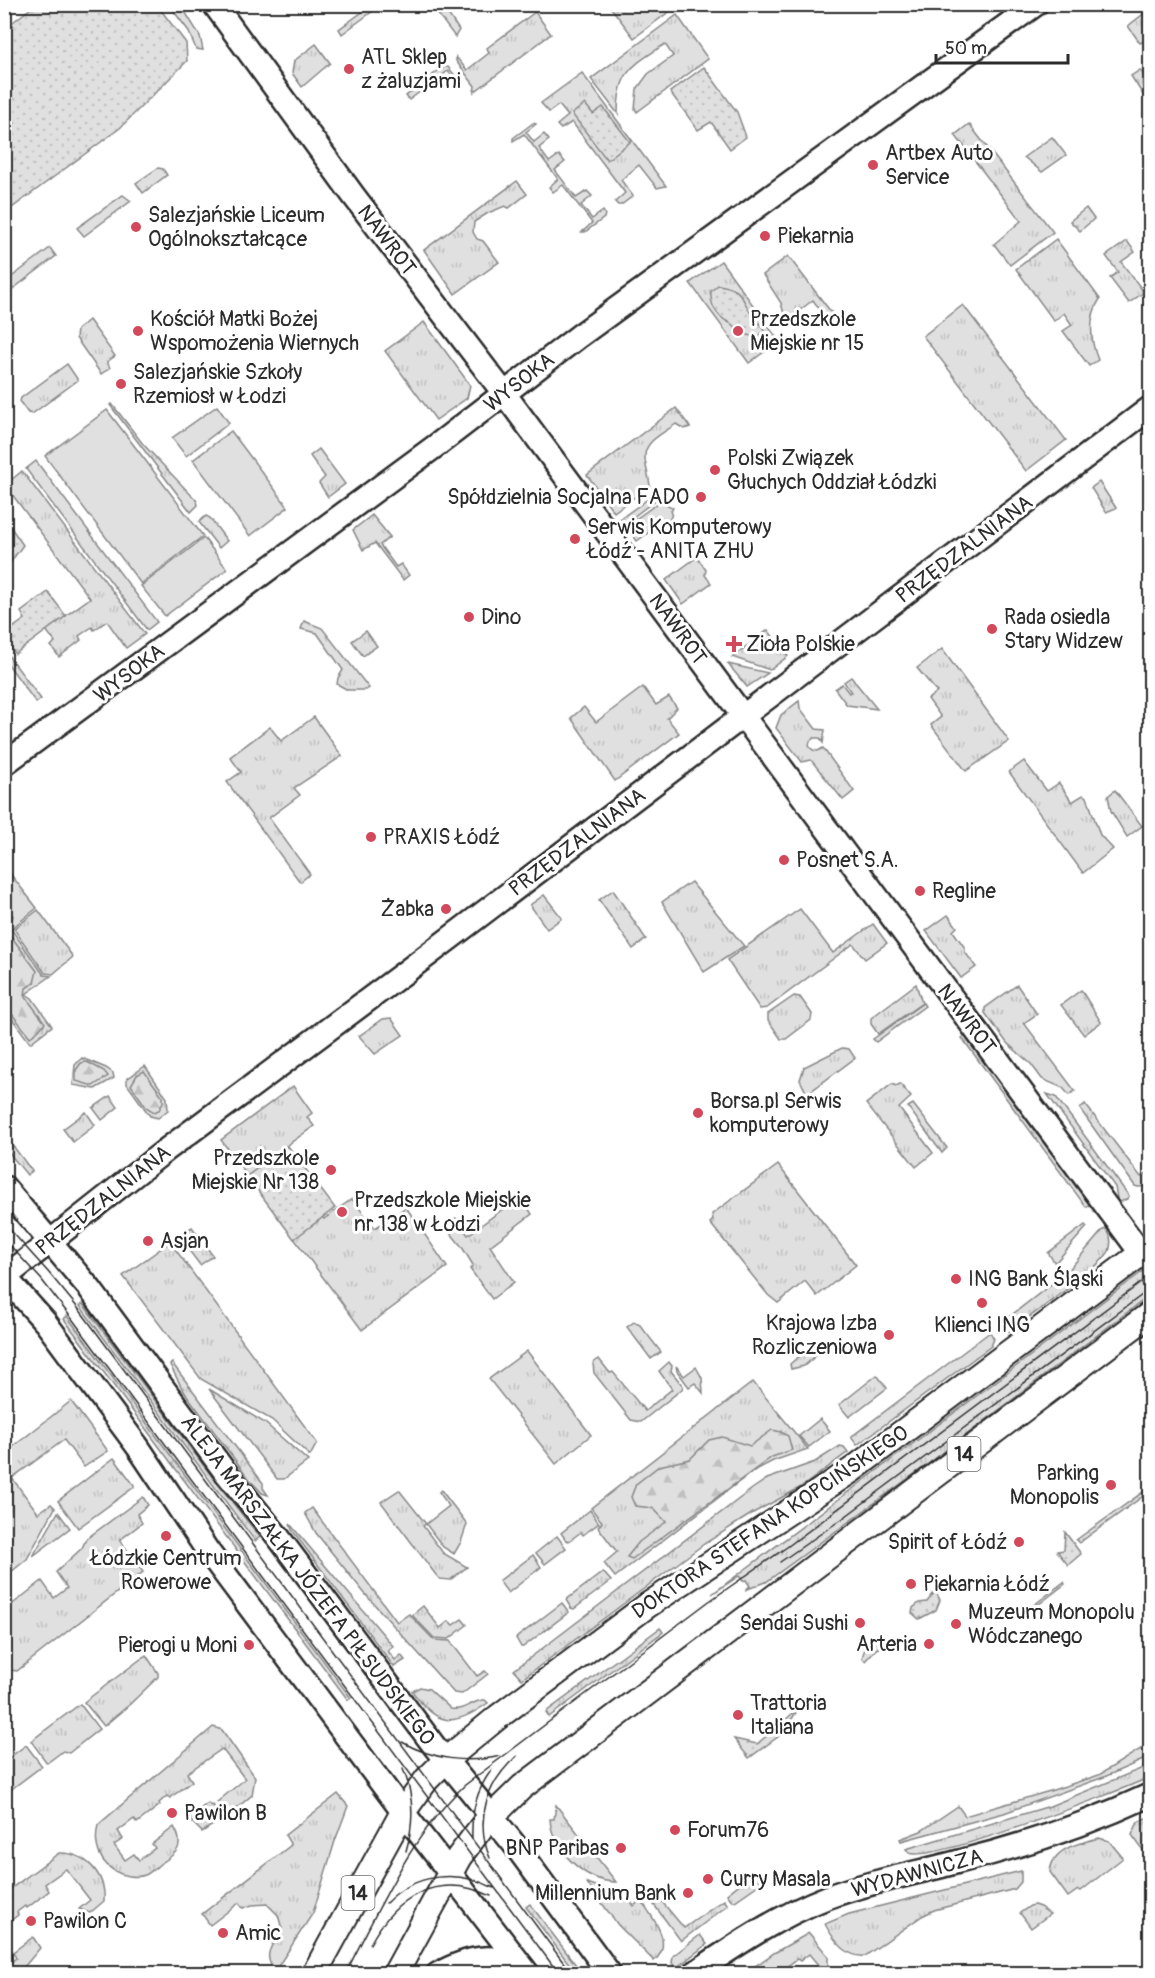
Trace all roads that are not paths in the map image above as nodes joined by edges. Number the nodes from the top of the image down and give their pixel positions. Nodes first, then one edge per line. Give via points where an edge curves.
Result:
1 (214, 4) edge
2 (1036, 4) edge
3 (503, 393) junction
4 (1150, 408) edge
5 (743, 716) junction
6 (4, 764) edge
7 (4, 1187) edge
8 (50, 1241) junction
9 (1146, 1250) edge
10 (5, 1277) edge
11 (1150, 1314) edge
12 (446, 1760) junction
13 (1150, 1795) edge
14 (403, 1812) junction
15 (491, 1816) junction
16 (450, 1871) junction
17 (525, 1971) edge
18 (314, 1974) edge
19 (395, 1974) edge
20 (438, 1974) edge
21 (610, 1974) edge
22 (693, 1974) edge

1 - 3 street, NAWROT
2 - 3 street, WYSOKA
3 - 5 street, NAWROT
3 - 6 street, WYSOKA
4 - 5 street, PRZĘDZALNIANA
5 - 8 street, PRZĘDZALNIANA
5 - 9 street, NAWROT
7 - 8 street, ALEJA MARSZAŁKA JÓZEFA PIŁSUDSKIEGO
8 - 10 street, PRZĘDZALNIANA
8 - 12 street, ALEJA MARSZAŁKA JÓZEFA PIŁSUDSKIEGO
9 - 12 main road, DOKTORA STEFANA KOPCIŃSKIEGO / 14 via 852,1470 611,1632
10 - 14 street via 41,1317 138,1447 202,1543
11 - 15 main road, 14 via 539,1773
12 - 14 main road, DOKTORA STEFANA KOPCIŃSKIEGO / 14
12 - 15 street, ALEJA MARSZAŁKA JÓZEFA PIŁSUDSKIEGO
13 - 22 street, WYDAWNICZA via 1020,1845 827,1898 762,1928
14 - 16 street
14 - 18 main road, 14
15 - 16 main road, 14
15 - 21 street, ALEJA MARSZAŁKA JÓZEFA PIŁSUDSKIEGO
16 - 17 street
16 - 19 main road, 14
17 - 20 street via 492,1957 465,1962

